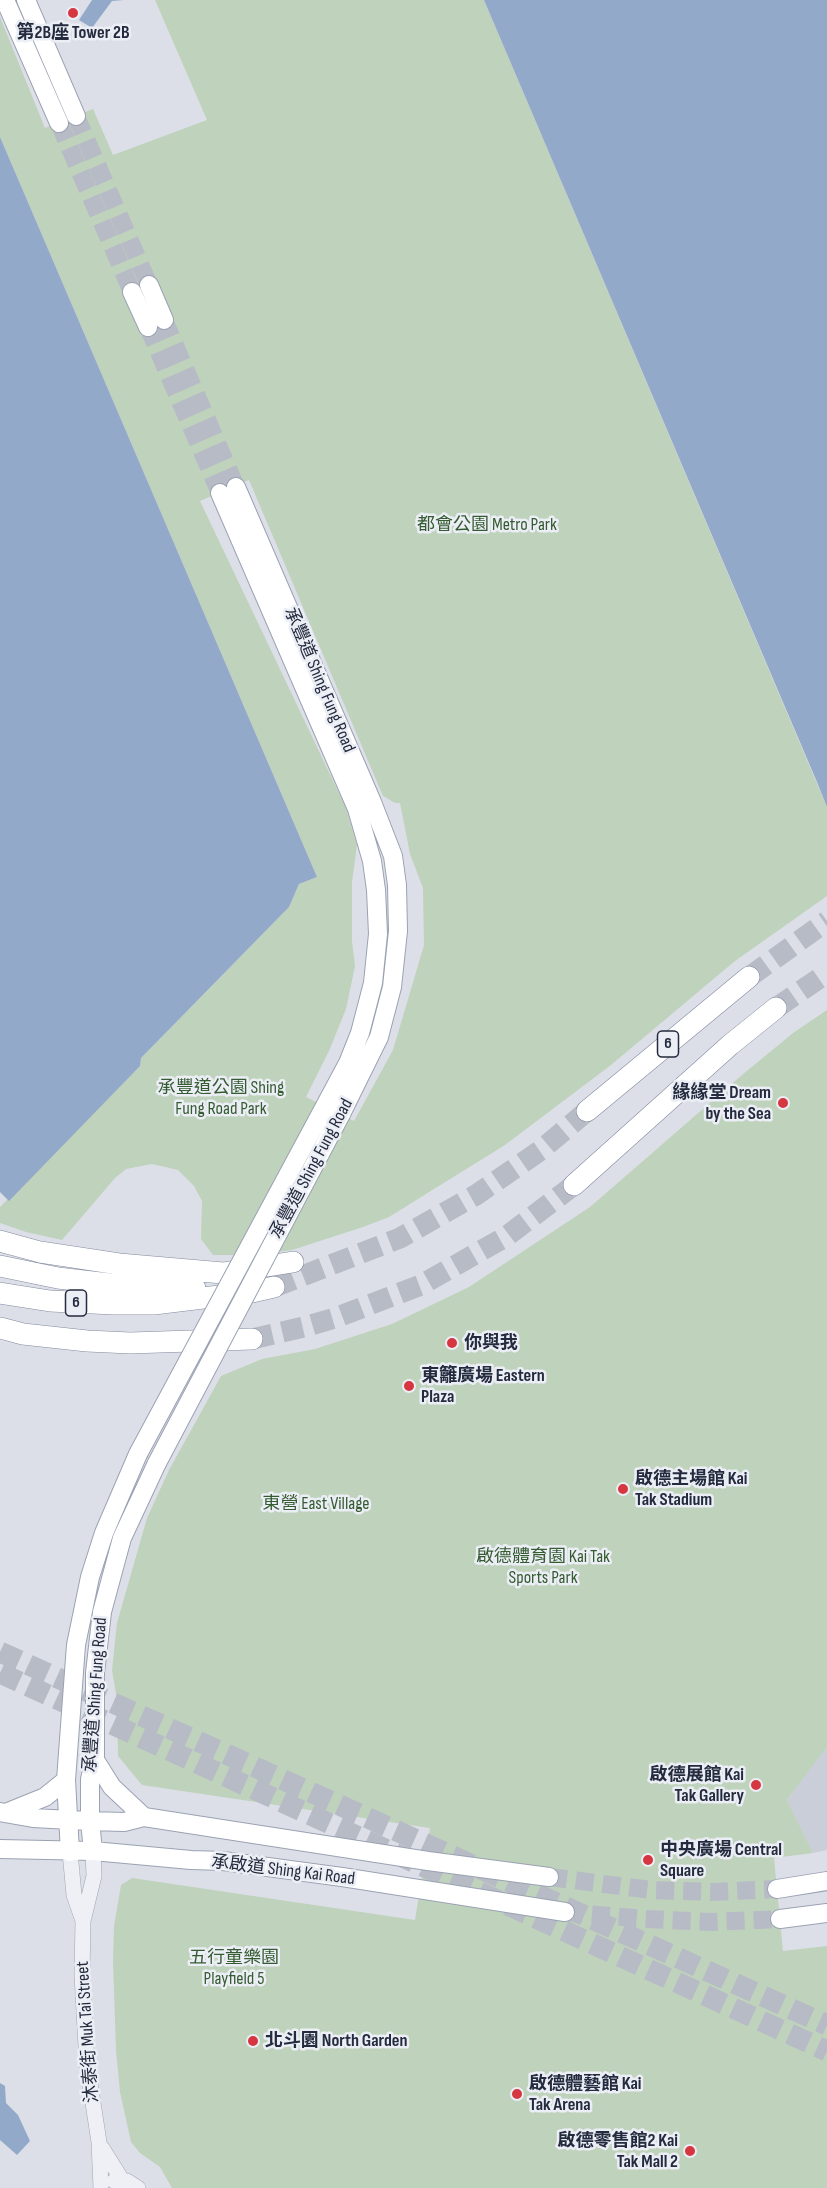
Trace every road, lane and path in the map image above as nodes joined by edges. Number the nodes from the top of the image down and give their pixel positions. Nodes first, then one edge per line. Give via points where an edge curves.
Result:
1 (5, 0) edge
2 (26, 0) edge
3 (76, 116) tunnel mouth
4 (59, 123) tunnel mouth
5 (141, 289) tunnel mouth
6 (156, 323) tunnel mouth
7 (228, 490) tunnel mouth
8 (749, 977) tunnel mouth
9 (776, 1008) tunnel mouth
10 (333, 1110) junction
11 (587, 1111) tunnel mouth
12 (574, 1185) tunnel mouth
13 (0, 1241) edge
14 (293, 1262) dead end
15 (0, 1266) edge
16 (0, 1293) edge
17 (0, 1328) edge
18 (0, 1334) edge
19 (23, 1334) junction
20 (252, 1339) tunnel mouth
21 (95, 1760) junction
22 (66, 1780) junction
23 (4, 1812) edge
24 (144, 1817) junction
25 (68, 1820) junction
26 (90, 1821) junction
27 (0, 1849) edge
28 (93, 1851) junction
29 (70, 1852) junction
30 (549, 1877) tunnel mouth
31 (827, 1881) edge
32 (777, 1888) tunnel mouth
33 (564, 1912) tunnel mouth
34 (827, 1913) edge
35 (780, 1919) tunnel mouth
36 (83, 1921) junction
37 (99, 2142) junction
38 (122, 2180) junction
39 (101, 2188) edge
40 (138, 2188) edge

1 - 4 main road
2 - 3 main road
5 - 6 main road
7 - 10 main road, 承豐道 Shing Fung Road via 357,808 372,861 378,934 373,983
8 - 11 highway, 6
9 - 12 highway, 6
10 - 21 main road, 承豐道 Shing Fung Road, bridge via 122,1538 102,1612 95,1673
10 - 22 main road, 承豐道 Shing Fung Road, bridge via 138,1454 104,1533 76,1645
13 - 14 highway via 119,1264 223,1273
15 - 16 highway, 6 via 109,1284 274,1287 154,1304 50,1301
17 - 19 highway, 6
18 - 19 highway
19 - 20 highway, 6 via 130,1343
21 - 24 main road via 112,1787
21 - 26 main road, 承豐道 Shing Fung Road via 90,1779
22 - 23 main road via 45,1797
22 - 25 main road, 承豐道 Shing Fung Road
23 - 25 main road, 承啟道 Shing Kai Road
24 - 26 main road, 承啟道 Shing Kai Road via 124,1822
24 - 30 main road, 承啟道 Shing Kai Road
25 - 26 main road, 承啟道 Shing Kai Road
25 - 29 main road, 承豐道 Shing Fung Road
26 - 28 main road, 承豐道 Shing Fung Road
27 - 29 main road, 承啟道 Shing Kai Road
28 - 29 main road, 承啟道 Shing Kai Road
28 - 33 main road, 承啟道 Shing Kai Road via 222,1861
28 - 36 street, 沐泰街 Muk Tai Street via 94,1876
29 - 36 street, 沐泰街 Muk Tai Street via 74,1894
31 - 32 main road
34 - 35 main road
36 - 37 street, 沐泰街 Muk Tai Street via 87,2064
37 - 38 street, 沐泰街 Muk Tai Street
37 - 39 street, 沐泰街 Muk Tai Street
38 - 39 street, 沐泰街 Muk Tai Street
38 - 40 street

